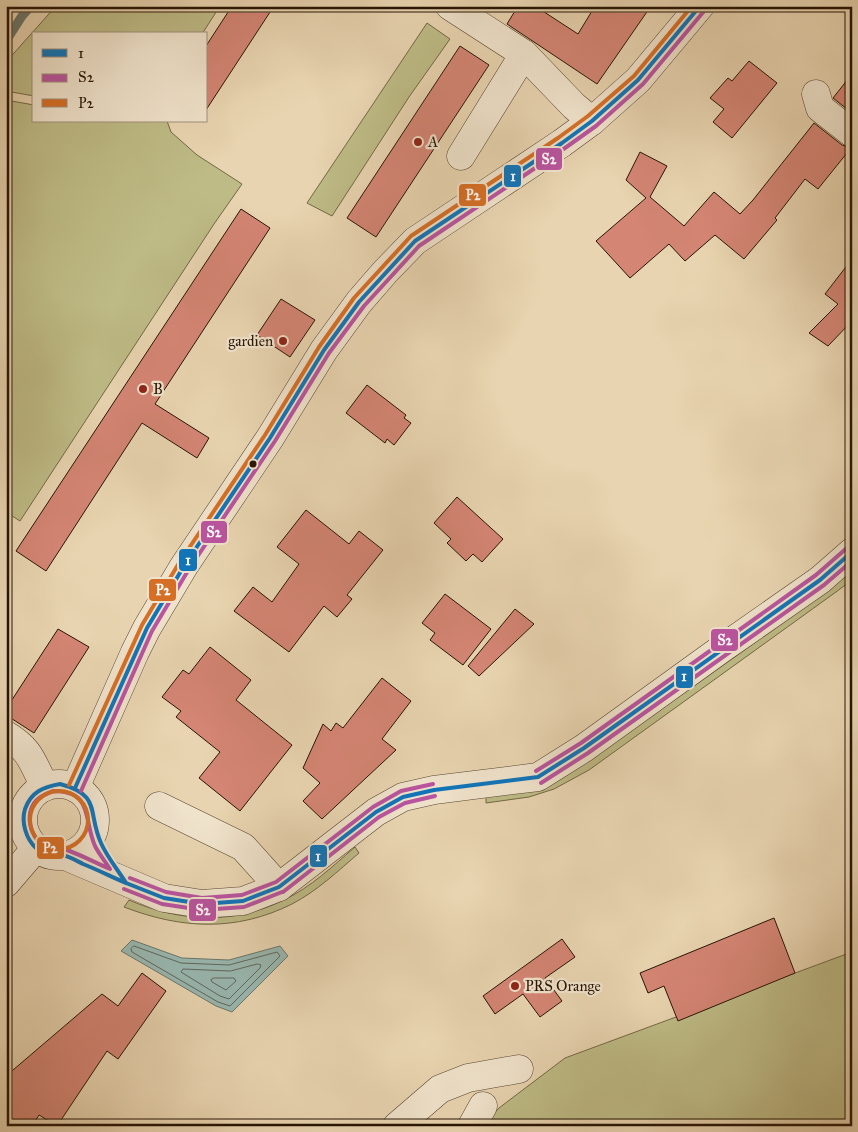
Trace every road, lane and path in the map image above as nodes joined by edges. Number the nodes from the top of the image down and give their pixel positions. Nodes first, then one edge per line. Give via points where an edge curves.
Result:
1 (450, 6) edge
2 (700, 6) edge
3 (524, 54) junction
4 (816, 94) dead end
5 (592, 121) junction
6 (852, 133) edge
7 (461, 156) dead end
8 (852, 552) edge
9 (6, 735) edge
10 (45, 787) junction
11 (76, 788) junction
12 (159, 806) dead end
13 (95, 823) junction
14 (36, 848) junction
15 (62, 856) junction
16 (6, 883) edge
17 (126, 883) junction
18 (280, 887) junction
19 (519, 1069) dead end
20 (397, 1126) edge

1 - 3 street
2 - 5 street via 638,80
3 - 5 street
3 - 7 street
4 - 6 street via 820,108
5 - 11 street via 415,241 359,302 324,350 150,622
8 - 18 street via 820,580 584,748 538,777 403,797 376,812
9 - 10 street via 20,743 30,755
10 - 11 street via 60,784
10 - 14 street via 34,793 23,815 28,838
11 - 13 street via 90,802
12 - 18 street via 243,847
13 - 15 street via 87,842 80,849
13 - 17 street via 101,843
14 - 15 street
14 - 16 street
15 - 17 street
17 - 18 street via 164,898 202,904 243,901
19 - 20 street via 468,1078 440,1089

